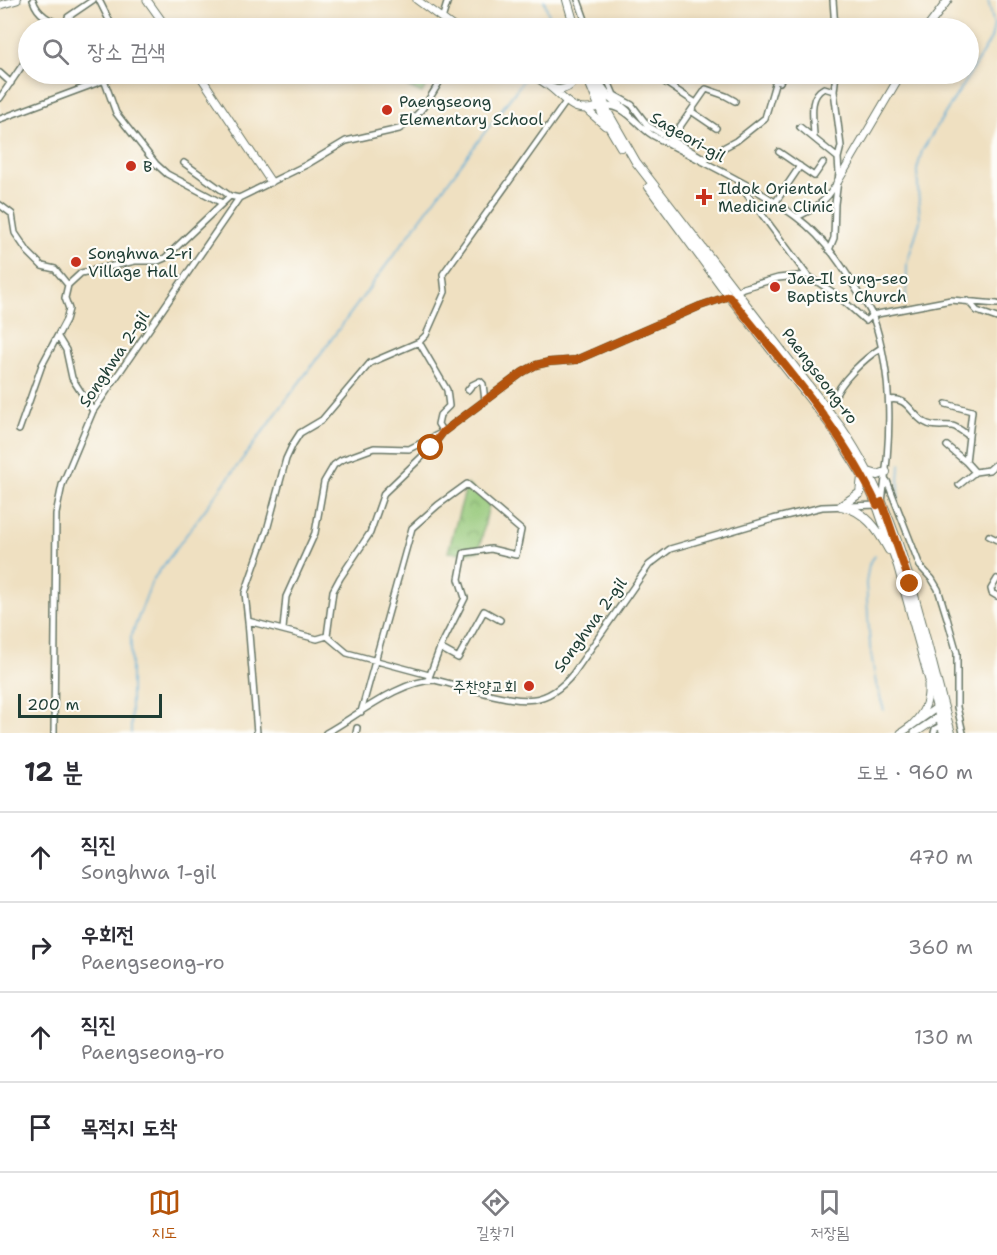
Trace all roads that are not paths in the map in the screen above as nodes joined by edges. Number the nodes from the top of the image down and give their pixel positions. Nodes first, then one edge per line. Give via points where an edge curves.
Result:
1 (33, 0) edge
2 (93, 0) edge
3 (99, 0) edge
4 (147, 0) edge
5 (417, 0) edge
6 (448, 0) edge
7 (562, 0) edge
8 (567, 0) edge
9 (578, 0) edge
10 (832, 0) edge
11 (948, 0) edge
12 (13, 1) edge
13 (0, 5) edge
14 (47, 18) edge
15 (68, 18) edge
16 (108, 18) edge
17 (160, 18) edge
18 (441, 18) edge
19 (442, 18) edge
20 (567, 18) edge
21 (572, 18) edge
22 (584, 18) edge
23 (835, 18) edge
24 (934, 18) edge
25 (18, 72) edge
26 (0, 73) edge
27 (11, 83) junction
28 (97, 84) edge
29 (106, 84) edge
30 (206, 84) edge
31 (438, 84) edge
32 (546, 84) edge
33 (571, 84) edge
34 (591, 84) edge
35 (596, 84) edge
36 (599, 84) edge
37 (609, 84) edge
38 (668, 84) edge
39 (775, 84) edge
40 (835, 84) edge
41 (895, 84) edge
42 (552, 88) junction
43 (834, 91) junction
44 (0, 98) edge
45 (735, 101) dead end
46 (565, 103) junction
47 (696, 103) junction
48 (602, 107) junction
49 (587, 110) junction
50 (691, 111) junction
51 (627, 112) junction
52 (0, 119) edge
53 (800, 127) dead end
54 (716, 128) dead end
55 (611, 131) junction
56 (813, 137) junction
57 (673, 141) junction
58 (779, 152) dead end
59 (838, 158) junction
60 (704, 161) junction
61 (184, 163) dead end
62 (823, 163) dead end
63 (800, 166) junction
64 (272, 182) junction
65 (738, 182) junction
66 (837, 183) junction
67 (230, 196) junction
68 (239, 198) junction
69 (775, 202) junction
70 (222, 204) junction
71 (0, 205) edge
72 (797, 217) junction
73 (829, 250) junction
74 (807, 275) junction
75 (68, 285) junction
76 (733, 294) junction
77 (968, 301) junction
78 (997, 304) edge
79 (872, 315) junction
80 (997, 318) edge
81 (58, 337) junction
82 (418, 342) junction
83 (880, 348) junction
84 (468, 390) dead end
85 (889, 399) junction
86 (834, 400) dead end
87 (485, 401) junction
88 (946, 404) dead end
89 (93, 411) junction
90 (19, 430) dead end
91 (443, 432) junction
92 (969, 436) junction
93 (948, 446) dead end
94 (966, 462) junction
95 (997, 464) edge
96 (975, 472) junction
97 (865, 473) junction
98 (886, 475) junction
99 (959, 485) dead end
100 (880, 503) junction
101 (841, 506) junction
102 (989, 536) dead end
103 (997, 540) edge
104 (901, 576) junction
105 (997, 579) edge
106 (997, 596) edge
107 (500, 620) dead end
108 (248, 621) junction
109 (283, 629) junction
110 (327, 636) junction
111 (440, 648) junction
112 (375, 661) junction
113 (429, 677) junction
114 (928, 677) junction
115 (942, 710) junction
116 (361, 712) junction
117 (912, 725) junction
118 (941, 730) edge
119 (54, 733) edge
120 (257, 733) edge
121 (326, 733) edge
122 (901, 733) edge
123 (915, 733) edge
124 (934, 733) edge
125 (951, 733) edge
126 (963, 733) edge

1 - 14 street via 39,13
2 - 15 street
3 - 16 street
4 - 17 street
5 - 18 street
6 - 19 street
7 - 20 main road
8 - 21 main road
9 - 22 street
10 - 23 street
11 - 24 street
12 - 13 street
25 - 27 street
26 - 27 street
27 - 44 street
28 - 52 street
29 - 70 street via 116,113 156,164 166,174
30 - 64 street
31 - 64 street, Songhwa 2-gil via 406,125 346,141
32 - 42 street
33 - 42 street via 560,90
34 - 48 main road, Paengseong-ro
35 - 48 main road, Paengseong-ro
36 - 51 main road
37 - 57 street via 614,95 635,108 648,126
38 - 47 street
39 - 60 street via 765,118
40 - 43 street
41 - 66 street
42 - 46 street
43 - 56 street via 824,88 815,95
43 - 59 street via 841,146
45 - 47 street via 706,89
46 - 49 street
46 - 82 street via 443,274 445,292 426,335
47 - 50 street
48 - 49 street
48 - 51 street, Sageori-gil
48 - 55 main road, Paengseong-ro
48 - 76 main road, Paengseong-ro via 636,162
49 - 55 street
50 - 54 street
50 - 57 street
51 - 60 street, Sageori-gil via 643,129
53 - 56 street
55 - 76 main road, Paengseong-ro via 645,183
56 - 59 street
57 - 60 street
58 - 63 street
59 - 66 street
60 - 65 street, Sageori-gil
61 - 67 street
62 - 63 street via 814,176
63 - 69 street
64 - 68 street, Songhwa 2-gil
65 - 69 street, Sageori-gil
65 - 74 street
66 - 72 street via 817,207
66 - 73 street via 834,238
67 - 68 street
67 - 70 street
68 - 89 street, Songhwa 2-gil
69 - 72 street, Sageori-gil
70 - 75 street via 165,258 81,273
71 - 75 street via 12,214 15,233 28,252 42,266 55,269
72 - 73 street, Sageori-gil
73 - 79 street, Sageori-gil
74 - 76 street via 765,281
74 - 79 street via 866,321
75 - 81 street via 65,298 69,309
76 - 87 street via 576,360 536,365
76 - 97 main road, Paengseong-ro
77 - 78 street
77 - 79 street via 951,300
77 - 80 street via 977,311
79 - 83 street, Sageori-gil
81 - 89 street via 66,350 72,378
81 - 90 street via 42,365
82 - 91 street via 447,390 449,406 438,424
82 - 108 street via 370,363 322,420 300,433 286,459 245,593
83 - 85 street, Sageori-gil
83 - 86 street via 867,357
84 - 87 street via 480,381
85 - 92 street via 907,404 924,423 952,426
85 - 98 street, Sageori-gil
87 - 91 street
88 - 92 street via 972,411
89 - 119 street, Songhwa 2-gil via 62,485 56,514
91 - 109 street via 413,448 374,448 334,465 324,482 315,533 286,597
91 - 110 street via 384,493 370,533 333,591
92 - 94 street
93 - 94 street
94 - 96 street
95 - 96 street
96 - 99 street
97 - 98 main road
97 - 100 main road, Paengseong-ro
97 - 101 main road via 860,493
98 - 100 street, Sageori-gil
98 - 126 street via 920,566 938,589 944,608 957,653 957,723
100 - 101 street, Songhwa 2-gil
100 - 104 main road, Paengseong-ro
100 - 115 main road, Paengseong-ro via 906,569
101 - 104 main road via 855,510 871,523
101 - 113 street, Songhwa 2-gil via 773,519 670,549 649,565 573,674 549,695 515,700
102 - 103 street
104 - 114 main road, Paengseong-ro
105 - 106 street via 991,589
107 - 111 street via 484,611 458,658
108 - 109 street
108 - 120 street
109 - 110 street via 317,639
110 - 112 street via 347,653
111 - 112 street via 465,598 459,579 464,553 491,549 516,555 521,530 467,484 412,528
111 - 113 street
112 - 113 street
112 - 116 street
113 - 116 street, Songhwa 2-gil
114 - 115 main road, Paengseong-ro
114 - 117 street via 926,707
115 - 117 street
115 - 118 main road, Paengseong-ro
115 - 123 street
115 - 125 main road, Paengseong-ro
116 - 121 street, Songhwa 2-gil
117 - 122 street
118 - 124 street via 935,729

